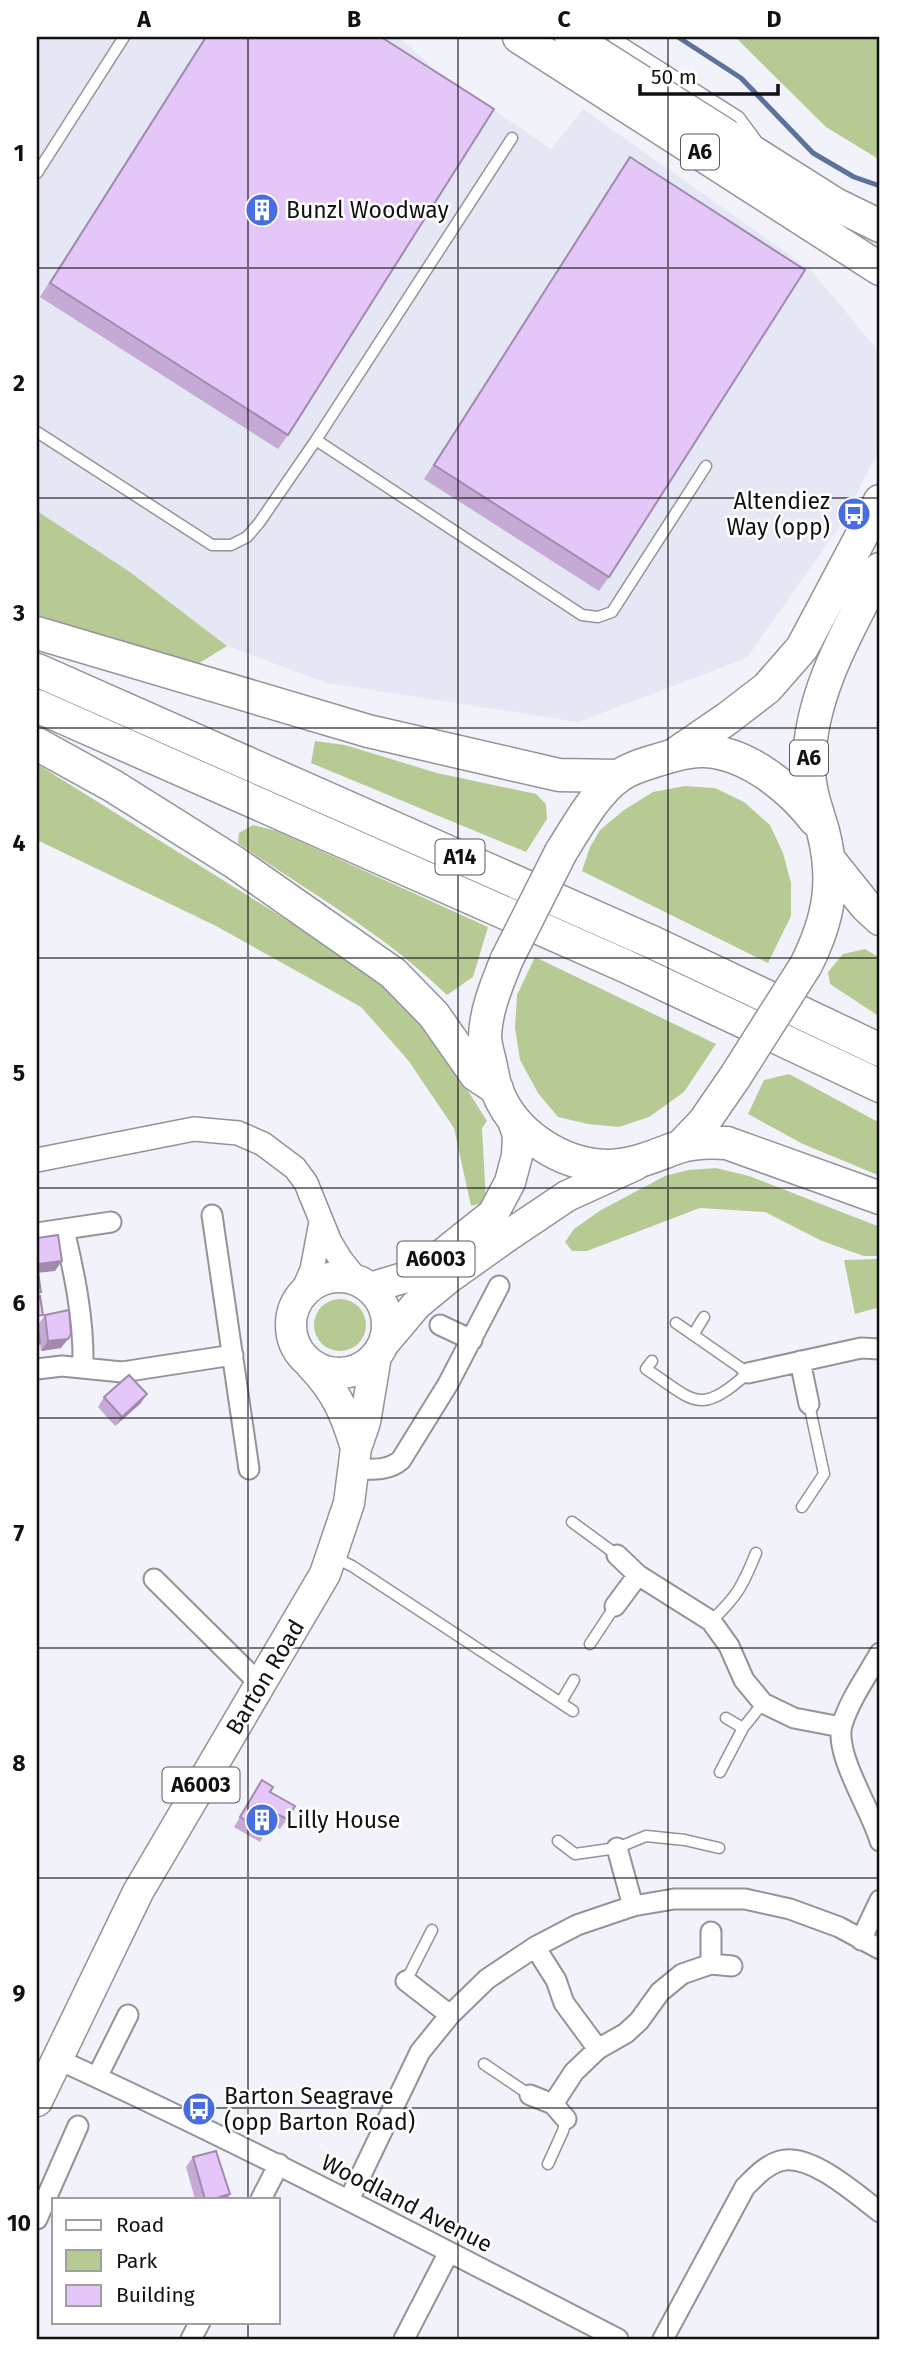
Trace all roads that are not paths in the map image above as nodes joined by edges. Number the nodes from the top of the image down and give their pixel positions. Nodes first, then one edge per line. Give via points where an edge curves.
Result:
1 (124, 37) edge
2 (519, 37) edge
3 (571, 37) edge
4 (613, 37) edge
5 (512, 138) dead end
6 (776, 167) junction
7 (37, 173) edge
8 (880, 226) edge
9 (880, 269) edge
10 (37, 432) edge
11 (316, 440) junction
12 (706, 466) dead end
13 (880, 501) edge
14 (880, 569) edge
15 (37, 634) edge
16 (37, 670) edge
17 (37, 706) edge
18 (37, 744) edge
19 (674, 755) junction
20 (619, 776) junction
21 (822, 829) junction
22 (830, 860) junction
23 (880, 919) edge
24 (880, 1050) edge
25 (880, 1086) edge
26 (504, 1102) junction
27 (681, 1146) junction
28 (37, 1160) edge
29 (645, 1161) junction
30 (880, 1198) edge
31 (212, 1215) dead end
32 (321, 1218) junction
33 (111, 1222) dead end
34 (64, 1230) junction
35 (37, 1233) edge
36 (364, 1284) junction
37 (499, 1286) dead end
38 (300, 1297) junction
39 (704, 1317) dead end
40 (676, 1323) dead end
41 (440, 1325) dead end
42 (692, 1335) junction
43 (472, 1340) junction
44 (380, 1349) junction
45 (880, 1349) edge
46 (233, 1355) junction
47 (305, 1358) junction
48 (652, 1361) dead end
49 (800, 1361) junction
50 (83, 1367) junction
51 (37, 1369) edge
52 (748, 1373) junction
53 (809, 1404) joint
54 (355, 1458) junction
55 (249, 1469) dead end
56 (802, 1507) dead end
57 (572, 1522) dead end
58 (756, 1553) dead end
59 (617, 1555) joint
60 (332, 1557) junction
61 (638, 1575) junction
62 (155, 1579) dead end
63 (615, 1606) joint
64 (711, 1621) junction
65 (590, 1644) dead end
66 (878, 1663) edge
67 (575, 1680) dead end
68 (260, 1684) junction
69 (561, 1702) junction
70 (763, 1703) junction
71 (573, 1711) dead end
72 (726, 1718) dead end
73 (841, 1727) junction
74 (743, 1728) junction
75 (720, 1772) dead end
76 (558, 1841) dead end
77 (880, 1841) edge
78 (719, 1847) dead end
79 (617, 1848) junction
80 (880, 1900) edge
81 (632, 1906) junction
82 (432, 1930) dead end
83 (711, 1932) dead end
84 (861, 1940) junction
85 (535, 1947) junction
86 (880, 1949) edge
87 (711, 1964) junction
88 (732, 1966) dead end
89 (406, 1981) joint
90 (128, 2015) dead end
91 (450, 2015) junction
92 (598, 2049) junction
93 (57, 2059) junction
94 (484, 2064) dead end
95 (97, 2077) junction
96 (530, 2095) joint
97 (37, 2101) edge
98 (553, 2104) junction
99 (566, 2119) joint
100 (78, 2126) dead end
101 (279, 2164) junction
102 (548, 2164) dead end
103 (262, 2198) edge
104 (349, 2200) junction
105 (880, 2211) edge
106 (37, 2219) edge
107 (449, 2252) junction
108 (404, 2339) edge
109 (618, 2339) edge
110 (663, 2339) edge

1 - 7 lane
2 - 9 highway, A6
3 - 6 highway, A6
4 - 6 lane via 739,117
5 - 11 lane
6 - 8 highway, A6
10 - 11 lane via 212,545 231,545 247,537
11 - 12 lane via 582,615 598,617 612,612
13 - 19 highway via 802,648 767,688
14 - 21 highway, A6 via 823,687 808,768
15 - 20 highway via 368,731 559,775
16 - 24 highway, A14 via 654,943
17 - 25 highway, A14 via 625,966
18 - 26 highway via 234,862 393,973 434,1015 476,1074
19 - 20 highway
19 - 21 highway via 706,751 754,767 798,798
20 - 26 highway, bridge via 600,795 561,852 492,994 485,1037
21 - 22 highway
22 - 23 highway
22 - 27 highway, bridge via 829,901 819,940 806,965 704,1122
26 - 29 highway via 531,1137 555,1153 608,1166
26 - 36 main road, A6003 via 518,1135 517,1156 493,1214 413,1275
27 - 29 highway
27 - 30 highway via 713,1142 738,1146
28 - 32 street via 194,1129 238,1133 263,1144 295,1168
29 - 44 main road, A6003 via 567,1196 509,1235 416,1305
31 - 46 street
32 - 36 street via 341,1260
32 - 38 street via 312,1270
33 - 34 street
34 - 35 street
34 - 50 street via 83,1332
36 - 38 main road via 328,1278
36 - 44 main road via 380,1299 386,1313
37 - 43 street
38 - 47 main road via 291,1328
39 - 42 lane
40 - 42 lane
41 - 43 street
42 - 52 lane
43 - 54 street via 401,1460 383,1469
44 - 47 main road via 365,1366 351,1371 334,1373
44 - 54 main road, Barton Road / A6003
45 - 49 street via 861,1348
46 - 50 street via 122,1372
46 - 55 street
47 - 54 main road, Barton Road / A6003 via 338,1399
48 - 52 lane via 646,1370 694,1401 718,1397
49 - 52 street
49 - 53 street
50 - 51 street
53 - 56 lane via 824,1474
54 - 60 main road, Barton Road / A6003 via 349,1503
57 - 59 lane
58 - 64 lane via 741,1588
59 - 61 street
60 - 68 main road, Barton Road / A6003
60 - 69 lane
61 - 63 street
61 - 64 street
62 - 68 street
63 - 65 lane
64 - 70 street via 729,1646 744,1680
66 - 73 street via 853,1699
67 - 69 lane
68 - 93 main road, Barton Road / A6003 via 138,1892
69 - 71 lane
70 - 73 street via 794,1718
70 - 74 lane
72 - 74 lane
73 - 77 street via 845,1757
74 - 75 lane
76 - 79 lane via 575,1854
78 - 79 lane via 646,1836
79 - 81 street
80 - 84 street
81 - 84 street via 674,1899 745,1899 790,1909
81 - 85 street via 577,1925
82 - 89 lane
83 - 87 street
84 - 86 street
85 - 91 street via 487,1979
85 - 92 street via 564,2003
87 - 88 street
87 - 92 street via 682,1974 660,1992 626,2033
89 - 91 street
90 - 95 street
91 - 104 street via 420,2052
92 - 98 street via 574,2072
93 - 95 street, Woodland Avenue
93 - 97 main road, Barton Road / A6003
94 - 96 lane
95 - 101 street, Woodland Avenue
96 - 98 street
98 - 99 street
99 - 102 lane
100 - 106 street
101 - 103 street
101 - 104 street, Woodland Avenue
104 - 107 street, Woodland Avenue
105 - 110 street via 804,2162 781,2160 761,2171 745,2187
107 - 108 street
107 - 109 street, Woodland Avenue

